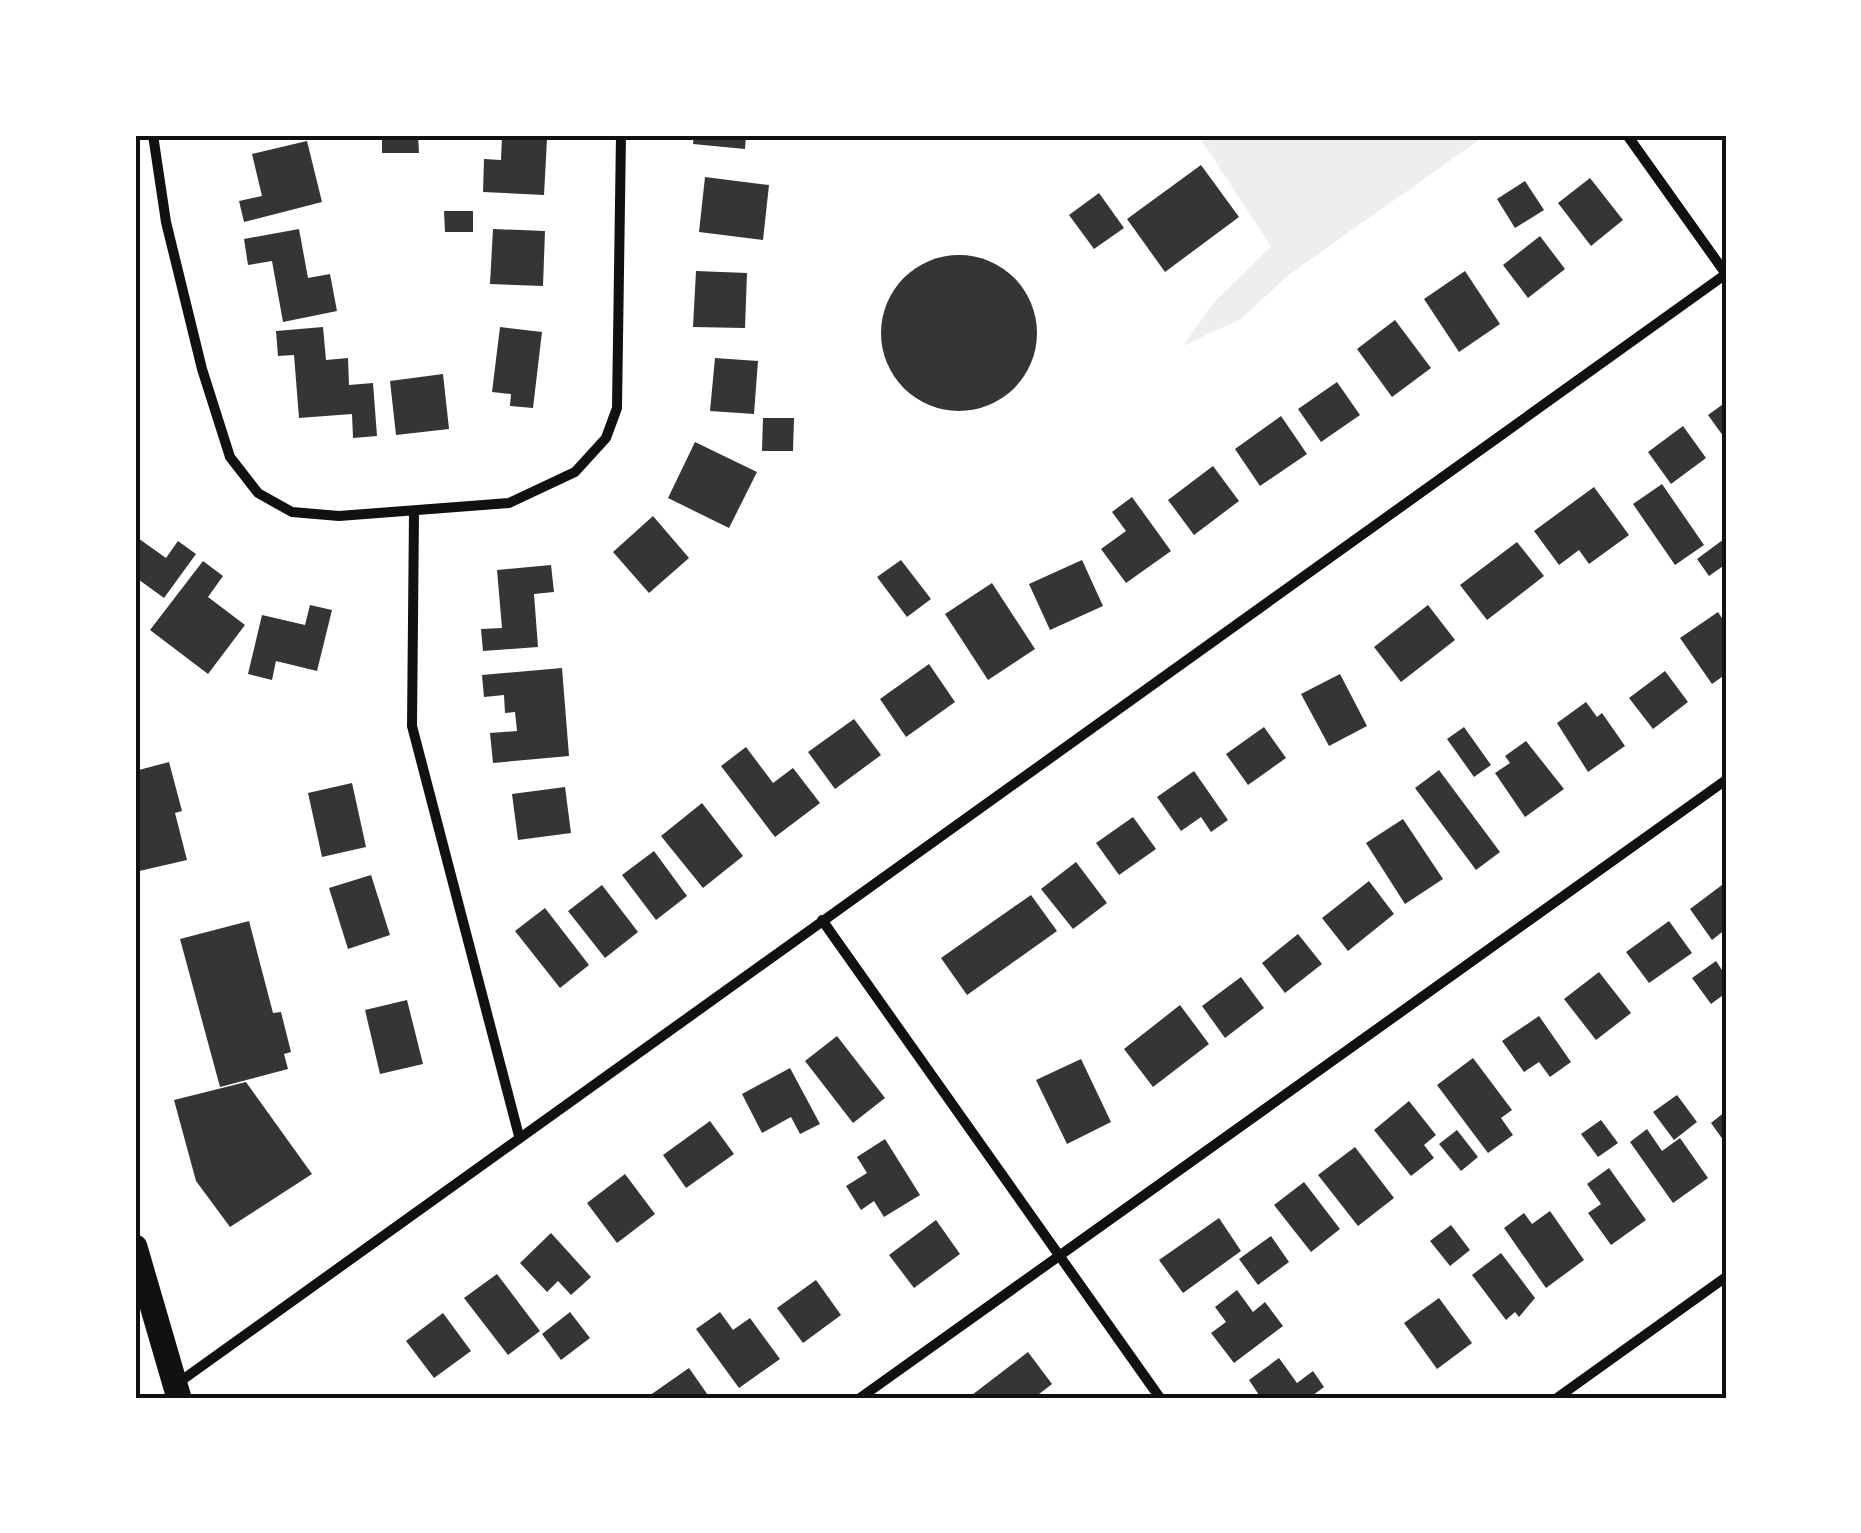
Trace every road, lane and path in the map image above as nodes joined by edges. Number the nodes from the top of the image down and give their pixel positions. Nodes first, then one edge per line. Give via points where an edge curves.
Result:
1 (153, 135) edge
2 (621, 135) edge
3 (1627, 135) edge
4 (1726, 274) edge
5 (414, 513) junction
6 (1726, 780) edge
7 (822, 920) junction
8 (519, 1136) junction
9 (135, 1247) edge
10 (1060, 1255) junction
11 (1726, 1277) edge
12 (177, 1392) edge
13 (860, 1398) edge
14 (1160, 1398) edge
15 (1557, 1398) edge

1 - 5 street via 166,222 230,457 258,492 292,512
2 - 5 street via 617,408 606,438 575,472 509,504
3 - 4 street
4 - 7 street
5 - 8 street via 412,726
6 - 10 street
7 - 8 street
7 - 10 street
8 - 12 street
9 - 12 main road
10 - 13 street
10 - 14 street
11 - 15 street

